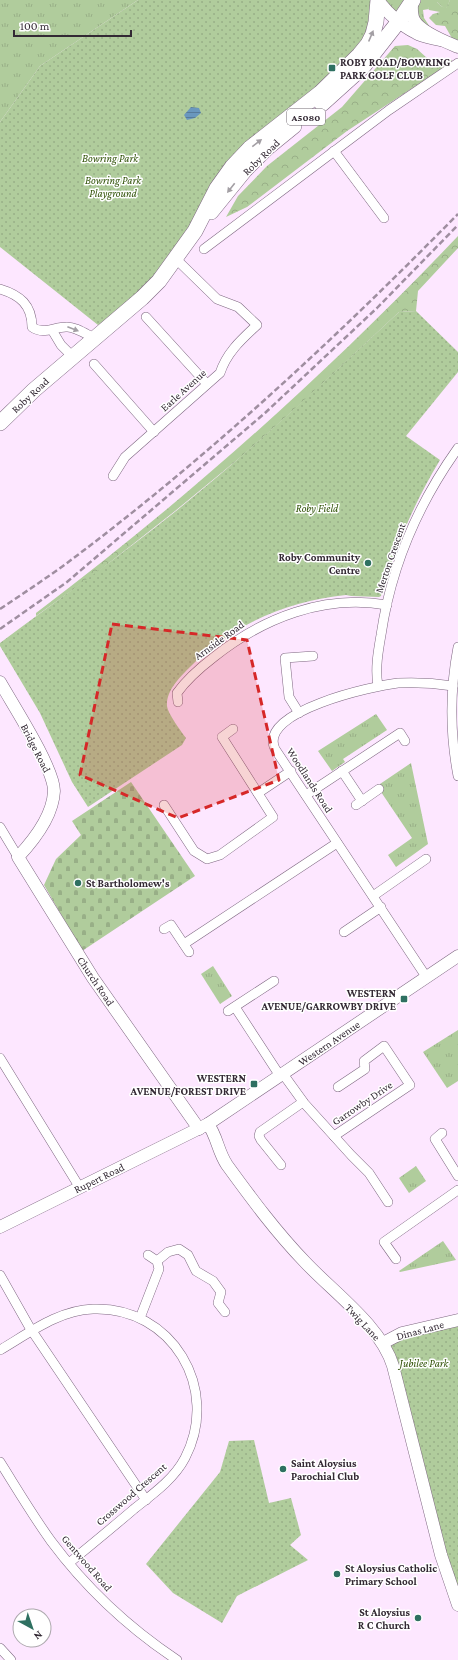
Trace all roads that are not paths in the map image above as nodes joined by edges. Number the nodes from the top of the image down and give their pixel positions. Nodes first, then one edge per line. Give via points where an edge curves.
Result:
1 (378, 0) edge
2 (412, 0) edge
3 (399, 21) junction
4 (416, 34) junction
5 (384, 40) junction
6 (440, 40) junction
7 (458, 47) edge
8 (458, 63) edge
9 (334, 151) junction
10 (384, 218) dead end
11 (195, 231) junction
12 (204, 249) dead end
13 (176, 259) junction
14 (0, 289) edge
15 (146, 317) dead end
16 (52, 330) junction
17 (94, 338) junction
18 (72, 357) junction
19 (94, 364) dead end
20 (207, 384) junction
21 (0, 423) edge
22 (154, 432) junction
23 (458, 448) edge
24 (113, 476) dead end
25 (386, 605) junction
26 (458, 647) edge
27 (312, 656) dead end
28 (0, 682) edge
29 (378, 686) junction
30 (453, 686) junction
31 (178, 702) dead end
32 (299, 713) junction
33 (233, 729) dead end
34 (405, 740) dead end
35 (290, 771) junction
36 (342, 771) junction
37 (458, 776) edge
38 (378, 789) dead end
39 (258, 793) junction
40 (306, 795) junction
41 (164, 805) dead end
42 (0, 827) edge
43 (338, 843) junction
44 (18, 857) junction
45 (426, 859) dead end
46 (373, 896) junction
47 (381, 907) junction
48 (164, 930) dead end
49 (344, 932) dead end
50 (458, 956) edge
51 (426, 978) junction
52 (274, 981) dead end
53 (0, 1058) edge
54 (282, 1075) junction
55 (338, 1087) dead end
56 (302, 1102) junction
57 (204, 1126) junction
58 (442, 1133) dead end
59 (334, 1136) junction
60 (281, 1165) dead end
61 (458, 1176) edge
62 (80, 1188) junction
63 (458, 1190) edge
64 (388, 1202) dead end
65 (0, 1227) edge
66 (148, 1255) dead end
67 (396, 1259) dead end
68 (157, 1261) junction
69 (0, 1275) edge
70 (225, 1312) dead end
71 (140, 1318) junction
72 (458, 1320) edge
73 (32, 1331) junction
74 (383, 1343) junction
75 (0, 1350) edge
76 (0, 1462) edge
77 (146, 1500) junction
78 (69, 1563) junction
79 (457, 1600) edge
80 (0, 1648) edge
81 (10, 1660) edge
82 (177, 1660) edge

1 - 3 street via 383,8
11 -> 1 main road, Roby Road / A5080 via 217,188 232,167 250,148 320,93 368,44 376,22
2 - 3 main road, Roby Road / A5080
2 - 6 street via 415,22
3 - 4 street
3 - 5 main road, Roby Road / A5080
4 - 5 street via 396,34
4 - 6 street
5 -> 11 main road, Roby Road / A5080 via 364,67 267,148 245,170
6 - 7 street
8 - 9 street
9 - 10 street
9 - 12 street
11 - 13 main road, Roby Road / A5080
13 - 17 main road, Roby Road / A5080 via 147,294
13 - 20 street, Earle Avenue via 217,299 238,307 257,325 232,350 224,361 220,373
14 - 16 street via 25,302 30,309 32,327 37,331
15 - 20 street
16 -> 17 street via 68,326
16 - 18 street
17 - 18 main road, Roby Road / A5080
18 - 21 main road, Roby Road / A5080
19 - 22 street
20 - 22 street, Earle Avenue
22 - 24 street, Earle Avenue via 126,458
23 - 25 street, Merton Crescent via 438,477 413,526
25 - 29 street, Merton Crescent via 376,670
25 - 31 street, Arnside Road via 359,602 329,604 273,620 238,639 200,669 178,693
26 - 30 street
27 - 32 street via 286,658 289,697
28 - 44 street, Bridge Road via 50,773 54,788 48,815
29 - 30 street, Woodlands Road via 421,682
29 - 32 street, Woodlands Road via 343,694
30 - 37 street via 452,714
32 - 35 street, Woodlands Road via 278,727 273,736 274,746
33 - 39 street via 222,737
34 - 36 street via 400,733
35 - 39 street
35 - 40 street, Woodlands Road
36 - 38 street via 359,803
36 - 40 street
39 - 41 street via 273,817 220,855 207,859 194,851
40 - 43 street, Woodlands Road
42 - 44 street, Church Road
43 - 46 street, Woodlands Road
43 - 48 street via 187,948 171,925
44 - 57 street, Church Road via 93,978
45 - 46 street
46 - 47 street, Woodlands Road
47 - 49 street
47 - 51 street, Woodlands Road
50 - 51 street, Western Avenue
51 - 54 street, Western Avenue
52 - 54 street, Garrowby Drive via 231,1009
53 - 62 street
54 - 56 street, Garrowby Drive
54 - 57 street, Western Avenue
55 - 59 street, Garrowby Drive via 365,1069 364,1061 384,1046 410,1085
56 - 59 street, Garrowby Drive
56 - 60 street via 260,1132 261,1140
57 - 62 street, Rupert Road
57 - 74 street, Twig Lane via 214,1134 227,1164 283,1238
58 - 61 street via 434,1139
59 - 64 street, Garrowby Drive via 369,1173
62 - 65 street, Rupert Road
63 - 67 street via 384,1242
66 - 68 street
68 - 70 street via 168,1252 179,1249 188,1255 196,1271 214,1281 220,1292 218,1303
68 - 71 street via 158,1273
69 - 73 street
71 - 73 street, Crosswood Crescent via 111,1310 83,1310 56,1318
71 - 77 street, Crosswood Crescent via 163,1334 184,1358 194,1384 197,1406 194,1436 185,1458 171,1477
72 - 74 street, Dinas Lane via 402,1333
73 - 75 street, Crosswood Crescent
73 - 77 street
74 - 79 street, Twig Lane via 391,1358 440,1549
76 - 78 street, Gentwood Road via 45,1532
77 - 78 street, Crosswood Crescent
78 - 82 street, Gentwood Road via 121,1617
80 - 81 street

